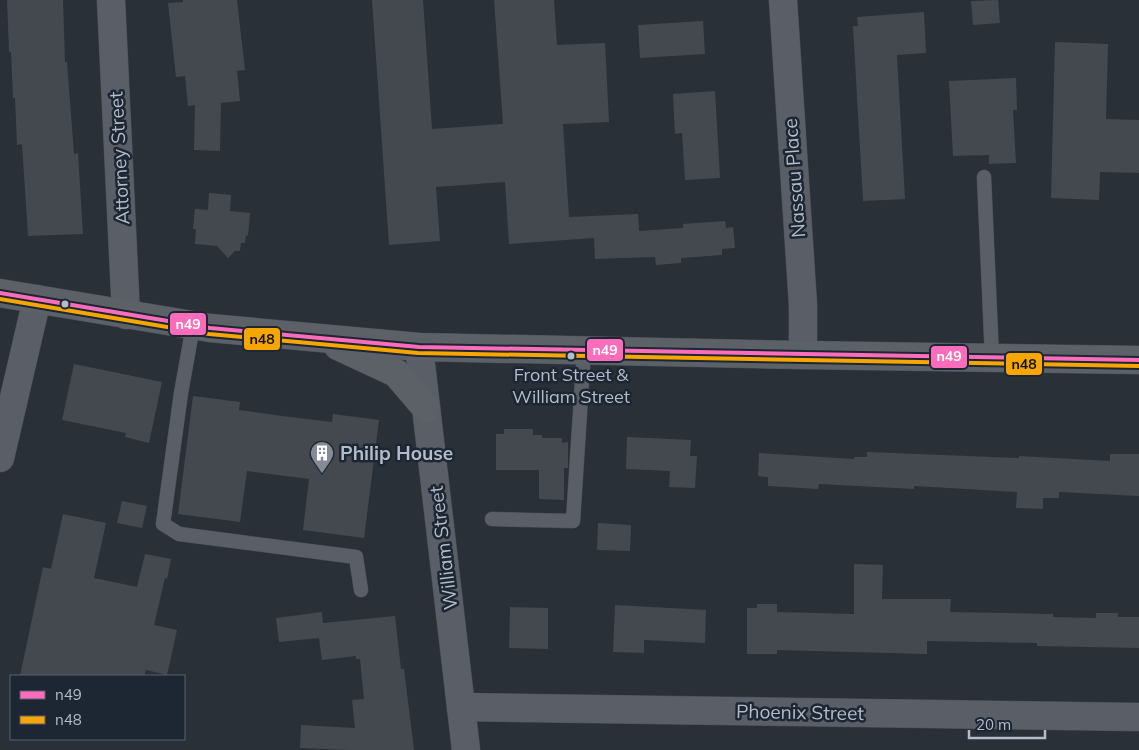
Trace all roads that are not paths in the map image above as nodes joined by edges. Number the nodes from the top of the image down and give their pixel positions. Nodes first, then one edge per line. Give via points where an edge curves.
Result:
1 (111, 0) edge
2 (783, 0) edge
3 (984, 177) dead end
4 (0, 292) edge
5 (36, 299) junction
6 (126, 315) junction
7 (193, 326) junction
8 (321, 338) junction
9 (419, 347) junction
10 (584, 351) junction
11 (803, 355) junction
12 (992, 358) junction
13 (1139, 360) edge
14 (426, 408) junction
15 (0, 458) edge
16 (492, 518) dead end
17 (361, 590) dead end
18 (462, 707) junction
19 (1139, 717) edge
20 (466, 750) edge

1 - 6 street, Attorney Street
2 - 11 street, Nassau Place via 803,305
3 - 12 lane
4 - 5 main road
5 - 6 main road
5 - 15 street
6 - 7 main road
7 - 8 main road
7 - 17 lane via 163,524 179,534 356,557
8 - 9 main road
8 - 14 main road via 396,373
9 - 10 main road
9 - 14 street, William Street
10 - 11 main road
10 - 16 lane via 573,521
11 - 12 main road
12 - 13 main road
14 - 18 street, William Street
18 - 19 street, Phoenix Street
18 - 20 street, William Street

